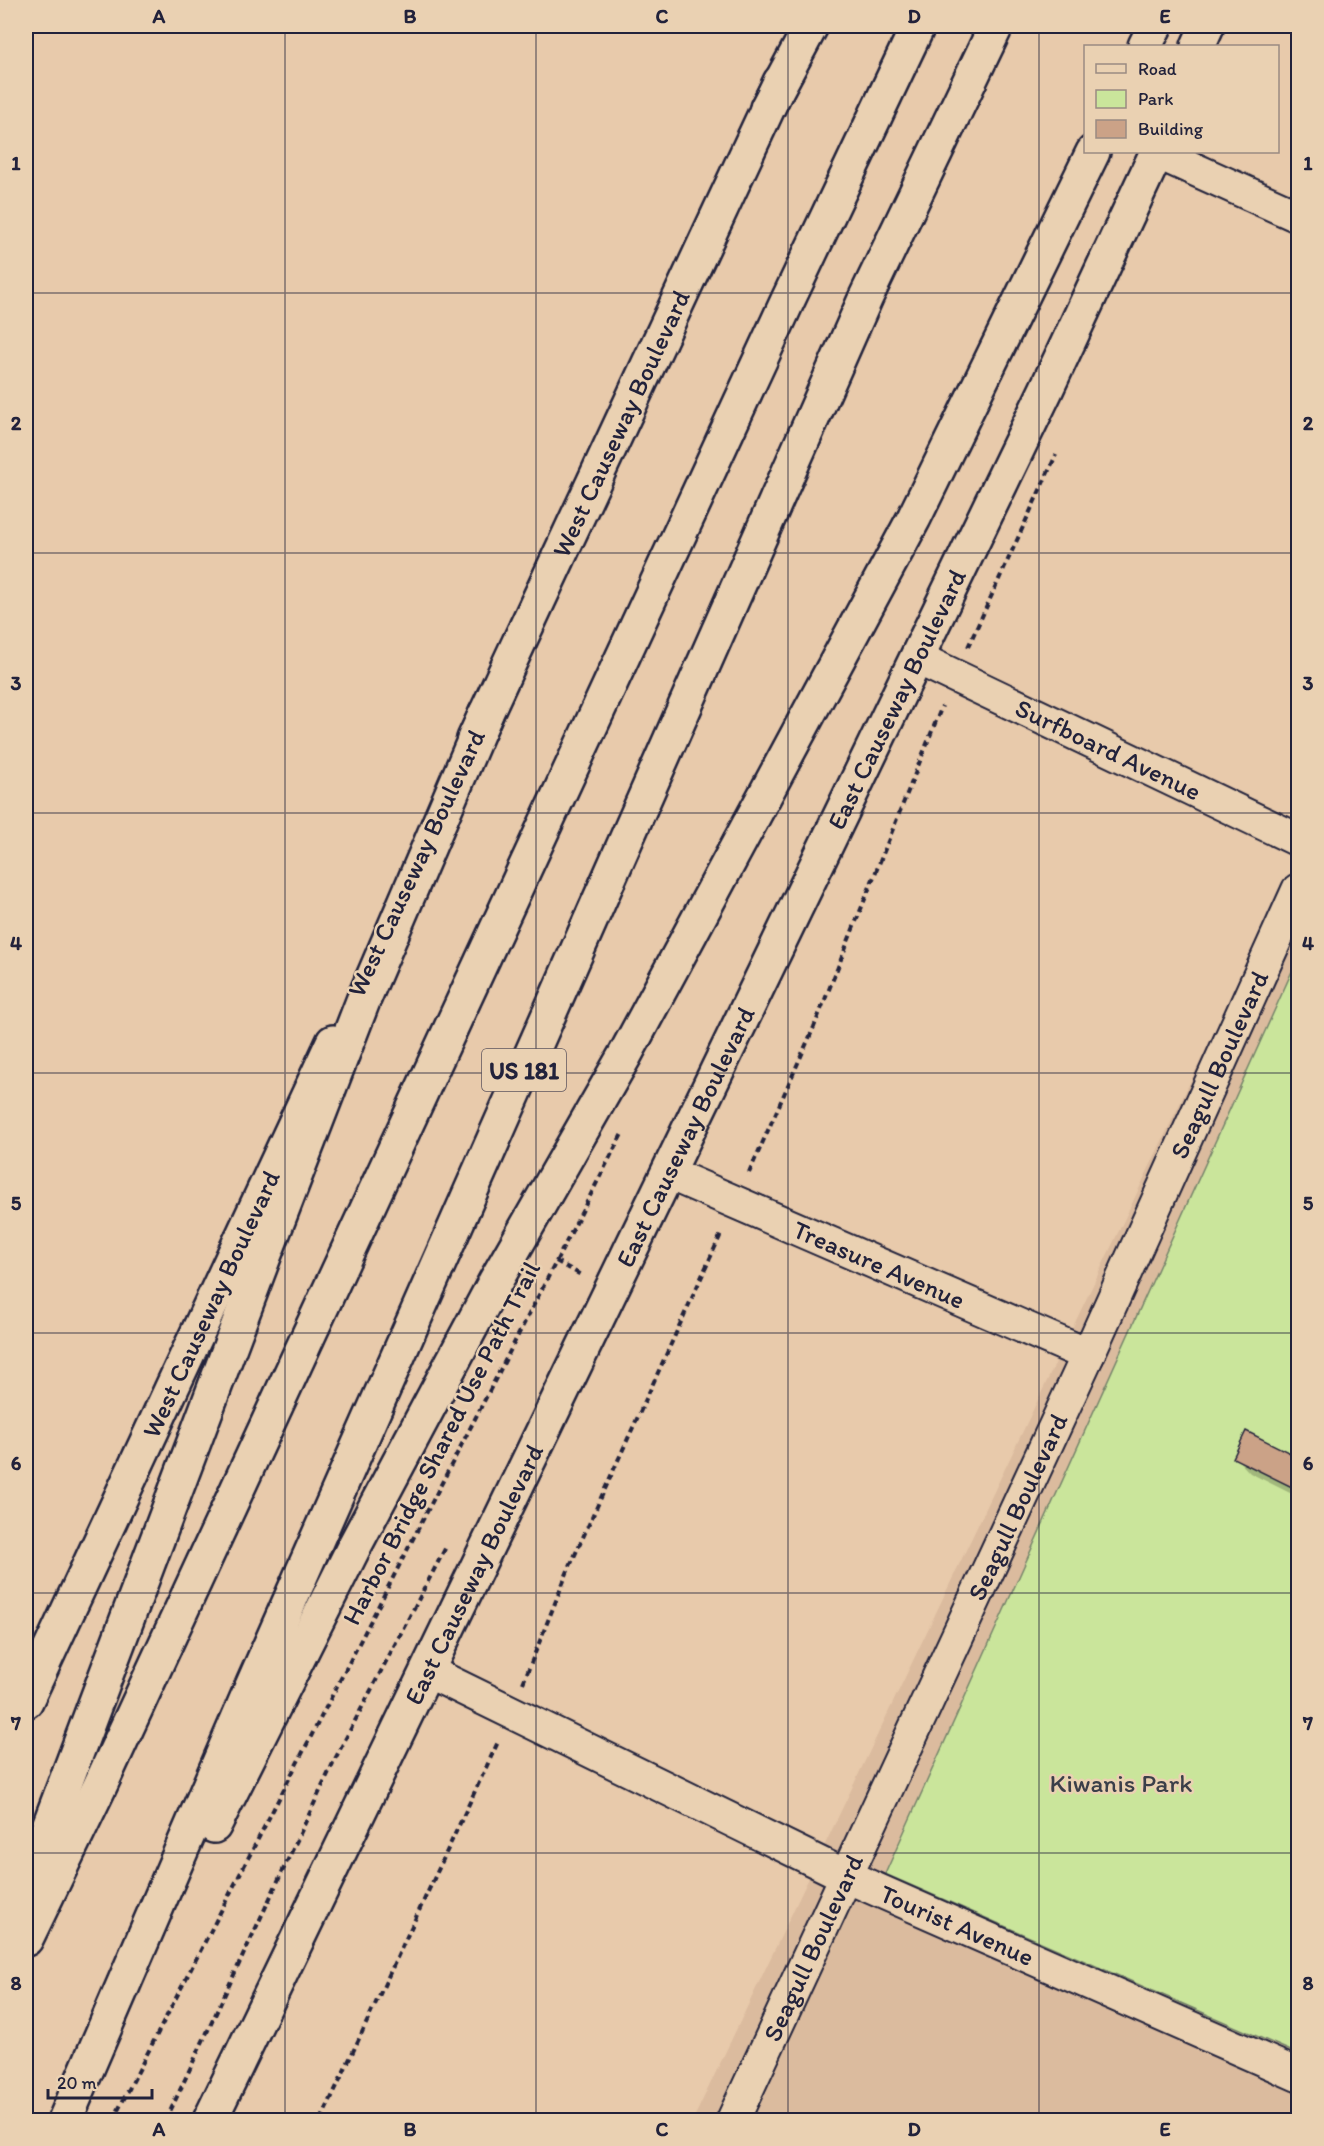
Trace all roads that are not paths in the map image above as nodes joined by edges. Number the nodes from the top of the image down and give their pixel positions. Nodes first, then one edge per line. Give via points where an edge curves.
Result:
1 (806, 26) edge
2 (811, 26) edge
3 (918, 26) edge
4 (996, 26) edge
5 (1155, 26) edge
6 (1207, 26) edge
7 (1145, 45) edge
8 (1198, 45) edge
9 (767, 108) junction
10 (1093, 153) edge
11 (1157, 153) edge
12 (1159, 153) edge
13 (1299, 216) edge
14 (917, 658) junction
15 (486, 713) junction
16 (1299, 840) edge
17 (1299, 890) edge
18 (668, 1173) junction
19 (1088, 1355) junction
20 (427, 1671) junction
21 (26, 1701) edge
22 (848, 1877) junction
23 (26, 1887) edge
24 (26, 1939) edge
25 (1299, 2075) edge
26 (66, 2121) edge
27 (210, 2121) edge
28 (733, 2121) edge

1 - 9 main road, West Causeway Boulevard
2 - 9 main road
3 - 24 main road, US 181
4 - 26 main road, US 181 via 861,308 252,1684
5 - 7 main road
6 - 8 main road
9 - 15 main road, West Causeway Boulevard
10 - 26 main road via 914,518 354,1547
11 - 14 main road, East Causeway Boulevard
12 - 13 street
14 - 16 street, Surfboard Avenue
14 - 18 main road, East Causeway Boulevard
15 - 21 main road, West Causeway Boulevard
15 - 23 main road via 359,1012
17 - 19 street, Seagull Boulevard
18 - 19 street, Treasure Avenue
18 - 20 main road, East Causeway Boulevard
19 - 22 street, Seagull Boulevard
20 - 22 street, Tourist Avenue
20 - 27 main road, East Causeway Boulevard
22 - 25 street, Tourist Avenue
22 - 28 street, Seagull Boulevard

